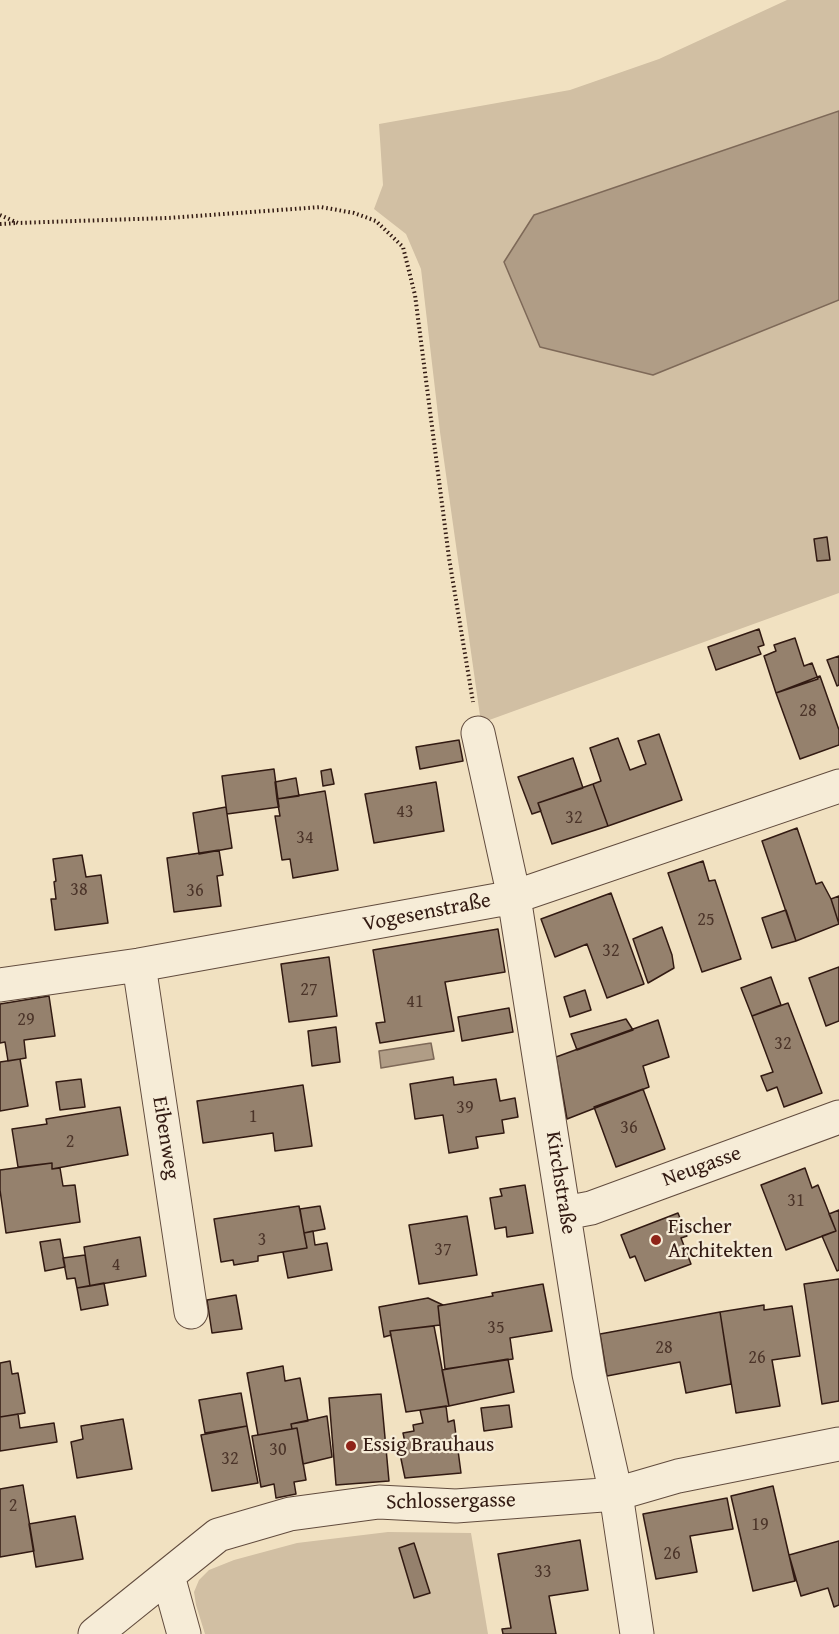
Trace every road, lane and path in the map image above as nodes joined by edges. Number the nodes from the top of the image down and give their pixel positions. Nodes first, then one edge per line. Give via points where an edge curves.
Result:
1 (0, 215) edge
2 (18, 223) junction
3 (0, 224) edge
4 (478, 733) joint
5 (839, 786) edge
6 (513, 897) junction
7 (139, 965) junction
8 (0, 985) edge
9 (839, 1116) edge
10 (565, 1213) junction
11 (191, 1312) dead end
12 (839, 1443) edge
13 (616, 1494) junction
14 (168, 1576) junction
15 (94, 1634) edge
16 (184, 1634) edge
17 (637, 1634) edge

1 - 2 path
2 - 3 path
2 - 4 path via 321,207 376,221 403,247 415,296
4 - 6 street, Kirchstraße
5 - 6 street, Vogesenstraße
6 - 7 street, Vogesenstraße
6 - 10 street, Kirchstraße
7 - 8 street, Vogesenstraße
7 - 11 street, Eibenweg
9 - 10 street, Neugasse via 591,1208
10 - 13 street, Kirchstraße via 589,1374
12 - 13 street, Schlossergasse via 678,1476
13 - 14 street, Schlossergasse via 456,1506 379,1502 290,1514 218,1535
13 - 17 street, Kirchstraße
14 - 15 street, Schlossergasse
14 - 16 street

